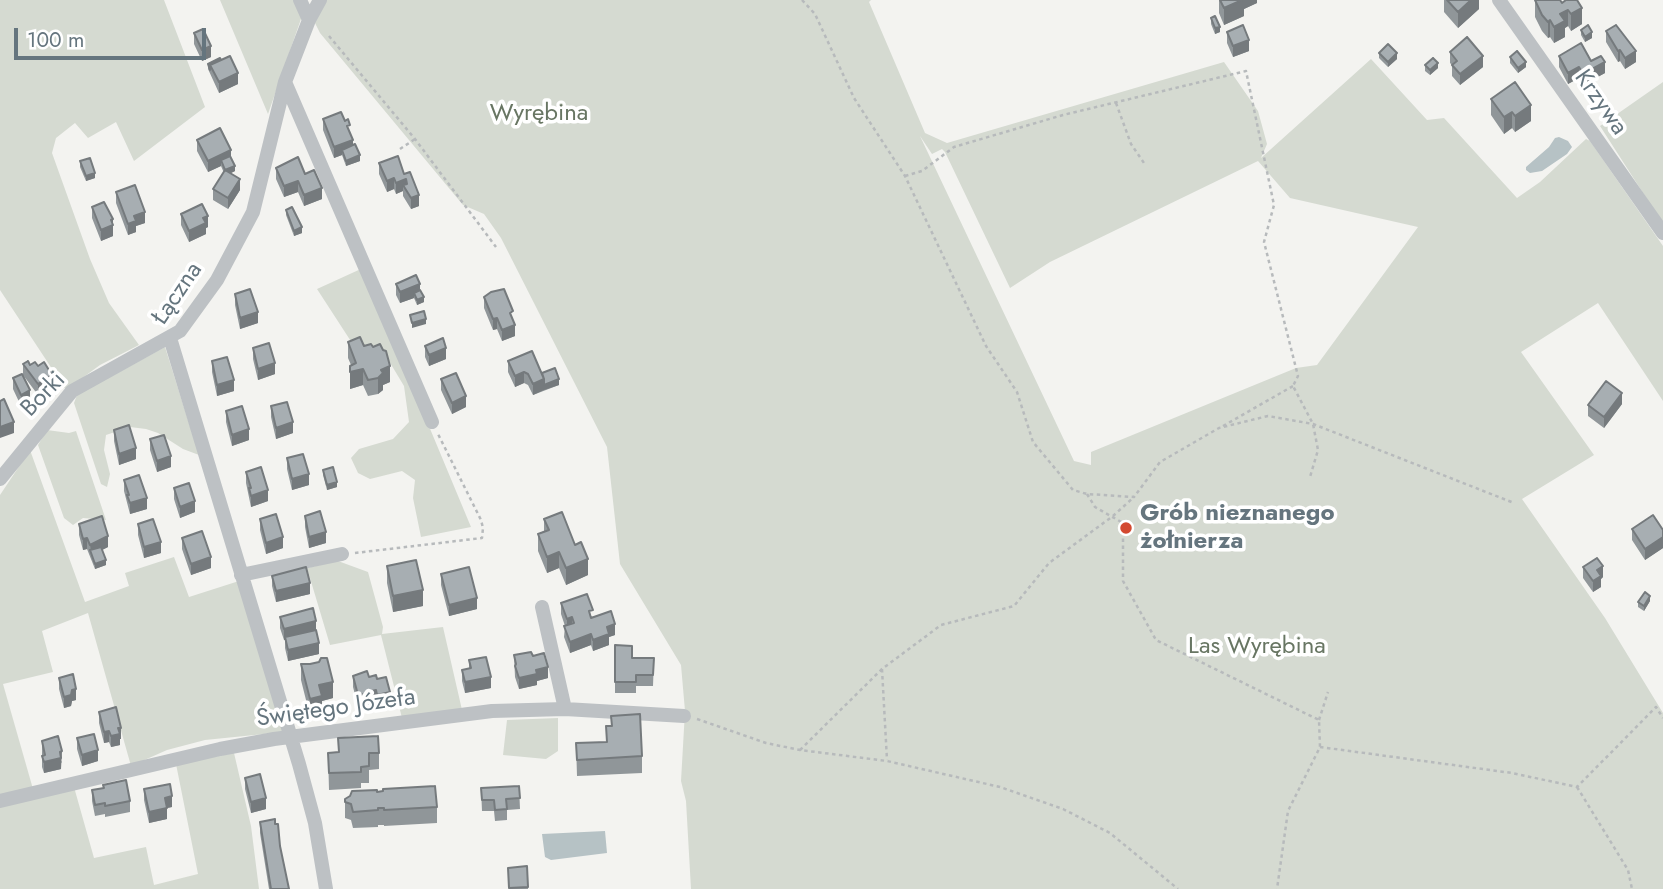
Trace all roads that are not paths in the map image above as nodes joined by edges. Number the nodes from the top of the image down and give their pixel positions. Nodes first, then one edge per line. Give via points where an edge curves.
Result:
1 (300, 0) edge
2 (320, 0) edge
3 (1499, 0) edge
4 (309, 20) junction
5 (285, 82) junction
6 (1663, 233) edge
7 (170, 338) junction
8 (432, 422) road end
9 (0, 479) edge
10 (342, 554) road end
11 (241, 575) junction
12 (542, 607) dead end
13 (565, 709) junction
14 (684, 716) road end
15 (290, 737) junction
16 (0, 801) edge
17 (326, 889) edge

1 - 4 street
2 - 4 street, Łączna
3 - 6 street, Krzywa
4 - 5 street, Łączna
5 - 7 street, Łączna via 253,212 217,280 189,321
5 - 8 street
7 - 9 street, Borki via 72,391
7 - 11 street, Łączna
10 - 11 street
11 - 15 street, Łączna
12 - 13 street
13 - 14 street, Świętego Józefa
13 - 15 street, Świętego Józefa via 492,711
15 - 16 street, Świętego Józefa via 201,752
15 - 17 street, Łączna via 315,823

